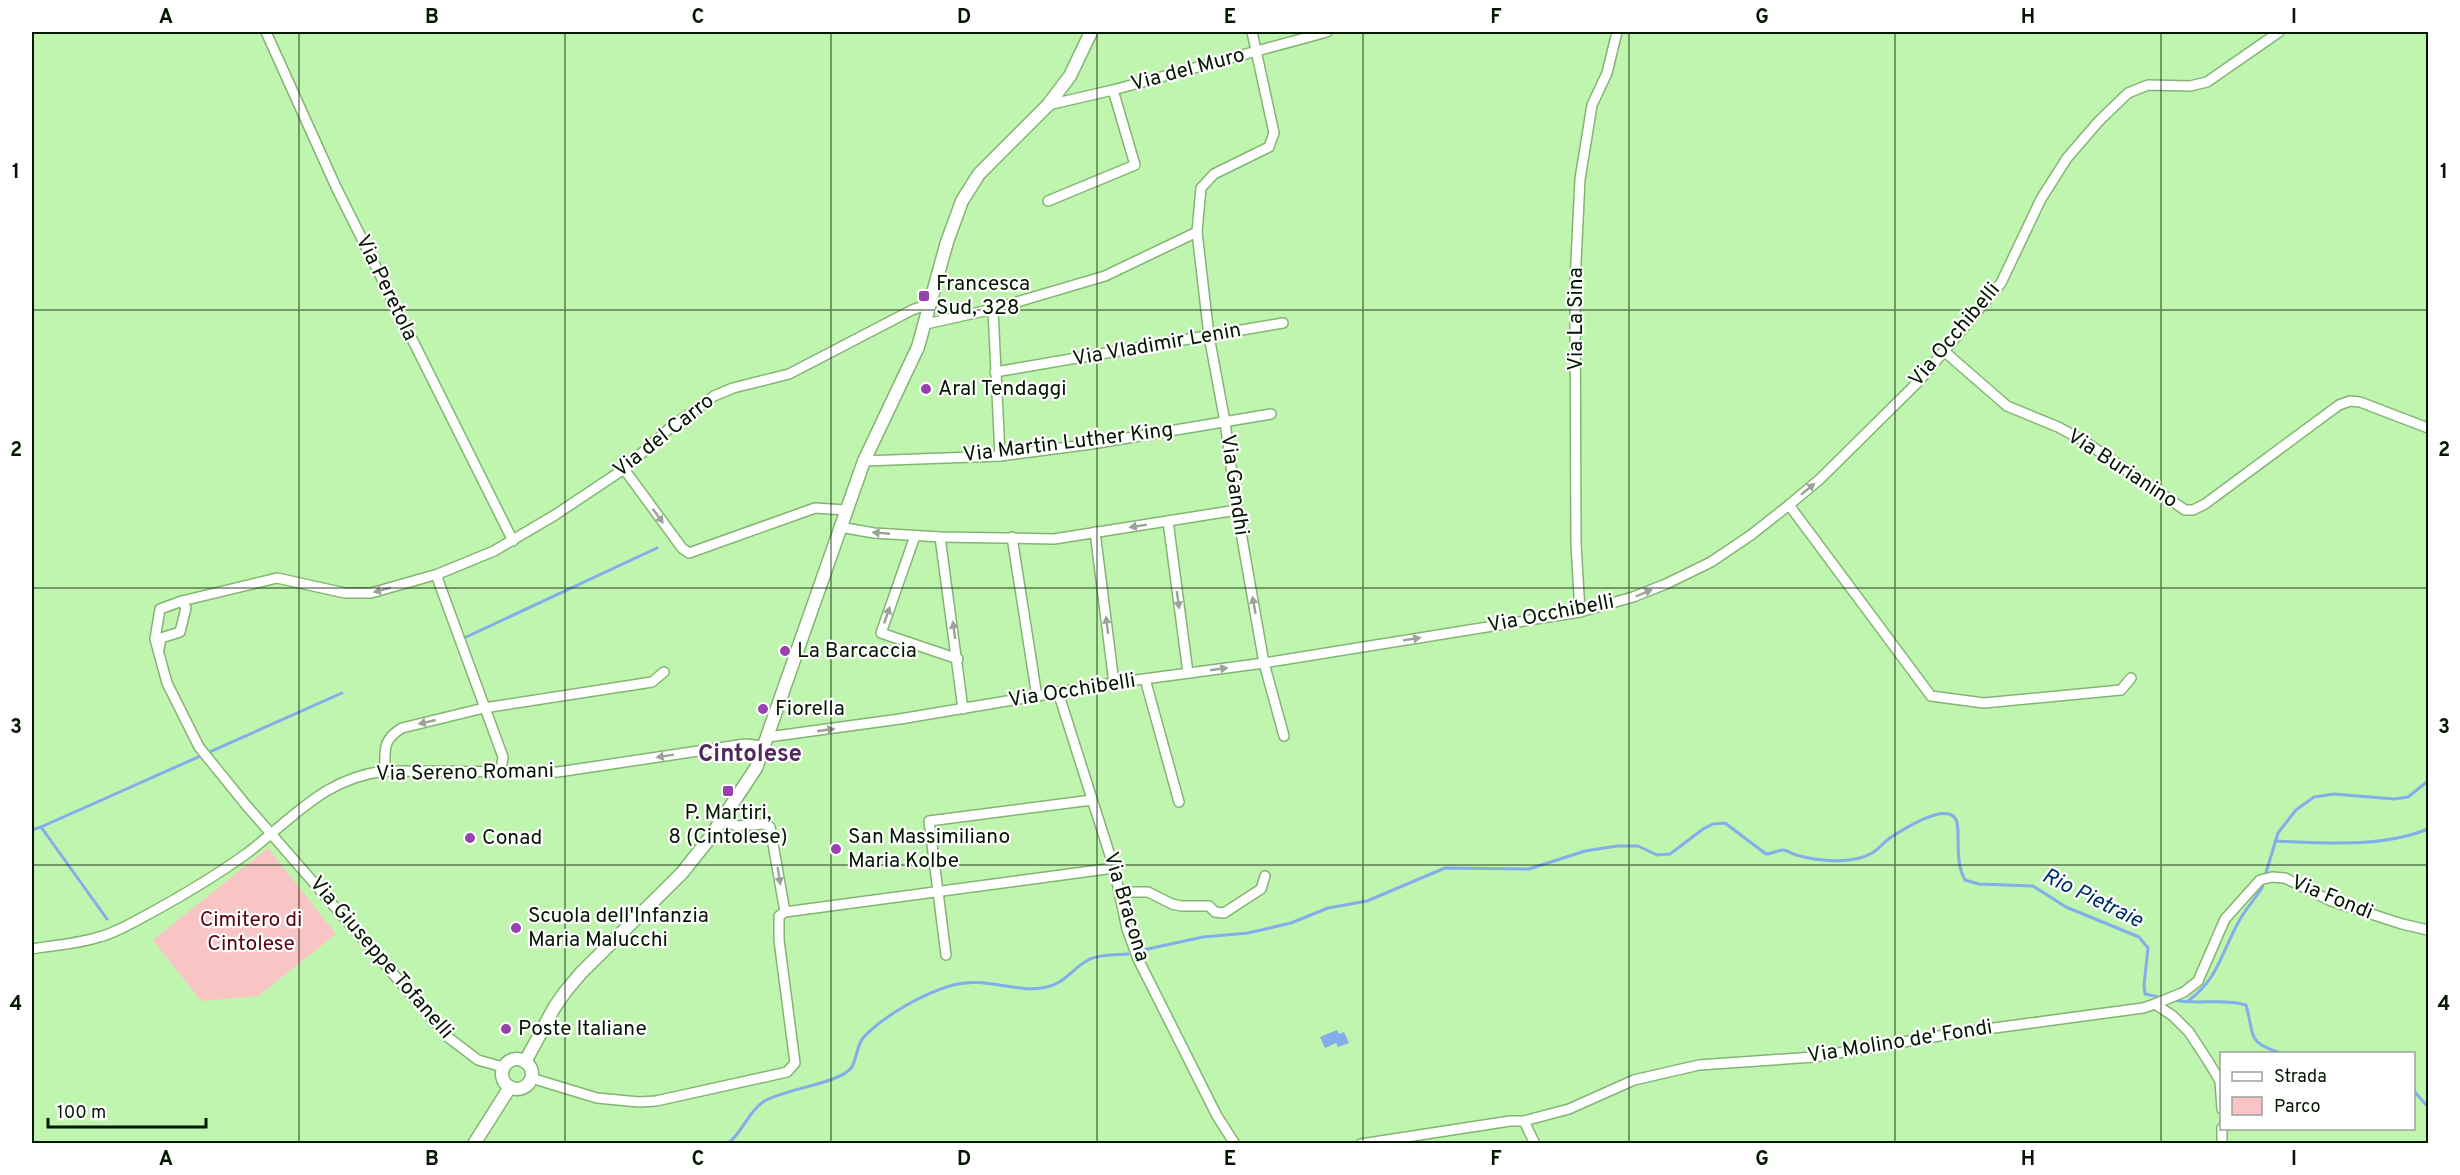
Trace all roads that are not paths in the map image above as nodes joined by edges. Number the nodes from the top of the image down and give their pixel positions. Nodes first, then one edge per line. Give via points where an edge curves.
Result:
1 (266, 32) edge
2 (1091, 32) edge
3 (1252, 32) edge
4 (1327, 32) edge
5 (1617, 32) edge
6 (2279, 32) edge
7 (1257, 51) junction
8 (1113, 90) junction
9 (1048, 105) junction
10 (1048, 201) dead end
11 (1197, 232) junction
12 (932, 303) junction
13 (993, 309) junction
14 (1283, 323) dead end
15 (926, 324) junction
16 (1209, 336) junction
17 (1945, 352) junction
18 (995, 372) junction
19 (1271, 414) dead end
20 (1225, 422) junction
21 (2428, 428) edge
22 (1000, 456) junction
23 (864, 461) junction
24 (624, 469) junction
25 (1789, 505) junction
26 (845, 510) junction
27 (1237, 510) junction
28 (1168, 521) junction
29 (840, 527) junction
30 (1095, 532) junction
31 (915, 536) junction
32 (940, 537) junction
33 (1012, 537) junction
34 (513, 541) junction
35 (438, 574) junction
36 (182, 601) junction
37 (1580, 612) junction
38 (159, 652) junction
39 (958, 659) junction
40 (1264, 663) junction
41 (664, 672) dead end
42 (1188, 673) junction
43 (2131, 678) dead end
44 (1145, 679) junction
45 (1114, 683) junction
46 (1058, 692) junction
47 (1037, 697) junction
48 (484, 708) junction
49 (963, 709) junction
50 (1284, 735) dead end
51 (766, 742) junction
52 (501, 770) junction
53 (385, 771) junction
54 (1092, 800) junction
55 (1179, 802) dead end
56 (722, 820) junction
57 (272, 832) junction
58 (1114, 868) junction
59 (1265, 876) dead end
60 (938, 892) junction
61 (1119, 892) junction
62 (785, 912) junction
63 (2428, 930) edge
64 (32, 949) edge
65 (946, 955) dead end
66 (2155, 1004) junction
67 (525, 1062) junction
68 (503, 1067) junction
69 (531, 1078) junction
70 (2220, 1081) edge
71 (510, 1087) junction
72 (1524, 1121) junction
73 (474, 1143) edge
74 (1235, 1143) edge
75 (1361, 1143) edge
76 (1535, 1143) edge

1 - 34 street, Via Peretola via 336,187
2 - 9 street via 1070,76
3 - 7 street, Via Gandhi
4 - 7 street, Via del Muro
5 - 37 street, Via La Sina via 1607,73 1592,105 1580,179 1575,283
6 - 17 street, Via Occhibelli via 2207,82 2190,86 2148,85 2128,93 2113,107 2067,158 2041,199 2001,283
7 - 8 street, Via del Muro
7 - 11 street, Via Gandhi via 1274,133 1269,147 1214,174 1201,188
8 - 9 street, Via del Muro
8 - 10 street via 1135,165
9 - 12 street via 979,174 963,201 947,242
11 - 13 street via 1105,276
11 - 16 street, Via Gandhi
12 - 15 street
12 - 24 street, Via del Carro via 789,374 714,396 671,427
13 - 15 street
13 - 18 street
14 - 16 street, Via Vladimir Lenin
15 - 23 street
16 - 18 street, Via Vladimir Lenin
16 - 20 street, Via Gandhi
17 - 21 street, Via Burianino via 2007,406 2084,441 2185,510 2205,504 2339,405 2350,401
25 -> 17 street, Via Occhibelli via 1849,451
18 - 22 street
19 - 20 street, Via Martin Luther King
20 - 22 street, Via Martin Luther King
20 - 27 street, Via Gandhi
22 - 23 street, Via Martin Luther King
23 - 26 street
24 -> 26 street via 689,553 814,508
24 - 34 street, Via del Carro
37 -> 25 street, Via Occhibelli via 1633,597 1711,562
25 - 43 street via 1931,696 1984,703 2121,690
26 - 29 street
27 - 28 street
40 -> 27 street, Via Gandhi
28 -> 30 street
28 -> 42 street
31 -> 29 street
29 - 51 street
30 - 33 street via 1054,538
45 -> 30 street
31 - 32 street
39 -> 31 street via 881,633
32 - 33 street
39 -> 32 street
33 - 47 street
34 - 35 street, Via del Carro
35 -> 36 street, Via del Carro via 371,593 345,594 278,578
35 - 48 street
36 - 38 street via 186,608 180,632 161,638
36 - 38 street, Via Giuseppe Tofanelli via 160,609 155,639
40 -> 37 street, Via Occhibelli
38 - 57 street, Via Giuseppe Tofanelli via 170,692 199,747
39 - 49 street
42 -> 40 street, Via Occhibelli
40 - 50 street, Via Gandhi
41 - 48 street via 652,682
42 - 44 street, Via Occhibelli
44 - 45 street, Via Occhibelli
44 - 55 street
45 - 46 street, Via Occhibelli
46 - 47 street, Via Occhibelli
46 - 54 street, Via Bracona
47 - 49 street, Via Occhibelli
48 - 52 street via 503,757
48 -> 53 street via 402,728 386,742
51 -> 49 street, Via Occhibelli
51 -> 52 street, Via Sereno Romani via 558,772
51 - 56 street via 756,768
52 - 53 street, Via Sereno Romani
53 - 57 street, Via Sereno Romani via 338,784 316,796
54 - 58 street, Via Bracona
54 - 60 street via 929,821
56 -> 62 street via 737,826 770,827
56 - 67 street via 682,873 565,992
57 - 64 street, Via Sereno Romani via 205,882 115,931 98,938
57 - 68 street, Via Giuseppe Tofanelli via 449,1038 478,1060
58 - 60 street
58 - 61 street, Via Bracona
59 - 61 street via 1261,889 1224,913 1209,906 1172,904 1148,892
60 - 62 street
60 - 65 street
61 - 74 street, Via Bracona via 1138,959 1213,1108
62 - 69 street via 779,916 779,940 795,1063 788,1072 639,1102 597,1098
63 - 66 street, Via Fondi via 2331,901 2285,878 2260,880 2225,919 2198,981 2184,992
66 - 70 street via 2189,1032
66 - 72 street, Via Molino de' Fondi via 1814,1057 1699,1065 1634,1080 1569,1109
67 - 68 street via 510,1060
67 - 69 street via 531,1069
68 - 71 street via 502,1076
69 - 71 street via 523,1088
71 - 73 street
72 - 75 street
72 - 76 street

